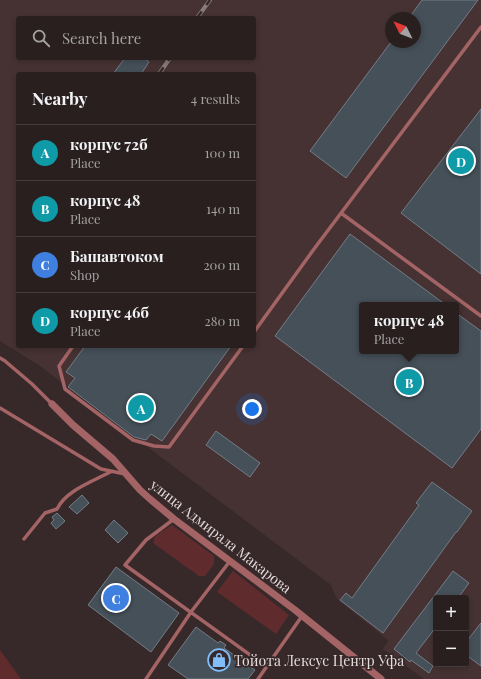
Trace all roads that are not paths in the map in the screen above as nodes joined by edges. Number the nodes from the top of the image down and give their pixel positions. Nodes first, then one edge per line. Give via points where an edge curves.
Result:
1 (481, 28) edge
2 (341, 213) junction
3 (481, 316) edge
4 (256, 329) edge
5 (72, 348) edge
6 (243, 348) edge
7 (0, 358) edge
8 (52, 404) joint
9 (0, 408) edge
10 (112, 471) junction
11 (126, 474) junction
12 (174, 519) junction
13 (24, 539) dead end
14 (230, 561) junction
15 (191, 612) junction
16 (303, 616) junction
17 (267, 667) junction
18 (146, 679) edge
19 (258, 679) edge
20 (381, 679) edge

1 - 2 lane
2 - 3 lane
2 - 4 lane
5 - 6 lane via 59,366 66,390 132,440 169,447
7 - 8 lane
8 - 11 street, улица Адмирала Макарова
9 - 10 lane via 101,469
10 - 11 lane
10 - 13 lane via 70,493 57,509 45,514
11 - 12 street, улица Адмирала Макарова via 140,490
12 - 14 street, улица Адмирала Макарова
12 - 15 lane via 146,540 125,565
14 - 15 lane
14 - 16 street, улица Адмирала Макарова
15 - 17 lane
15 - 18 lane
16 - 17 lane
16 - 20 street, улица Адмирала Макарова
17 - 19 lane

